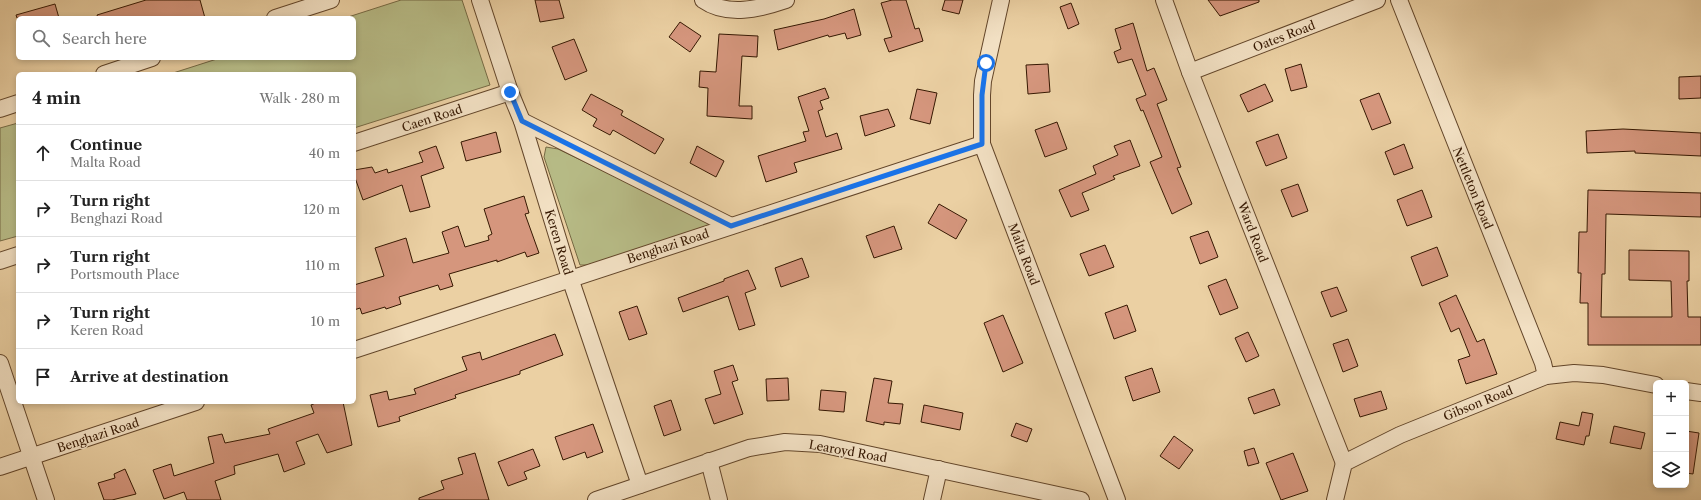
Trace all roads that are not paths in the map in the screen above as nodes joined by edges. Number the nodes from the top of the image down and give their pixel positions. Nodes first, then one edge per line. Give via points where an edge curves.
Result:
1 (331, 0) edge
2 (480, 0) edge
3 (703, 0) edge
4 (786, 0) edge
5 (1001, 0) edge
6 (1164, 0) edge
7 (1377, 0) edge
8 (1399, 0) edge
9 (281, 16) edge
10 (146, 60) edge
11 (110, 72) edge
12 (1190, 72) junction
13 (510, 92) junction
14 (16, 104) edge
15 (0, 109) edge
16 (522, 121) junction
17 (356, 142) edge
18 (982, 144) junction
19 (731, 226) junction
20 (16, 256) edge
21 (0, 261) edge
22 (570, 278) junction
23 (356, 349) edge
24 (0, 363) edge
25 (1546, 376) junction
26 (1653, 384) edge
27 (1689, 392) edge
28 (1701, 394) edge
29 (190, 404) edge
30 (32, 456) junction
31 (709, 461) junction
32 (1344, 463) junction
33 (0, 467) edge
34 (939, 469) junction
35 (640, 485) junction
36 (46, 500) edge
37 (596, 500) edge
38 (719, 500) edge
39 (932, 500) edge
40 (1082, 500) edge
41 (1117, 500) edge
42 (1335, 500) edge

1 - 9 street
2 - 13 street, Keren Road
3 - 4 street via 730,10 750,9
5 - 18 street, Malta Road via 983,81
6 - 12 street, Ward Road
7 - 12 street, Oates Road
8 - 25 street, Nettleton Road
10 - 11 street
12 - 32 street, Ward Road
13 - 16 street, Keren Road
13 - 17 street, Caen Road
14 - 15 street
16 - 19 street
16 - 22 street, Keren Road
18 - 19 street, Benghazi Road
18 - 41 street, Malta Road
19 - 22 street, Benghazi Road
20 - 21 street
22 - 23 street, Benghazi Road
22 - 35 street, Keren Road
24 - 30 street
25 - 26 street, Gibson Road via 1574,373 1603,375
25 - 32 street, Gibson Road via 1400,435
27 - 28 street
29 - 30 street, Benghazi Road
30 - 33 street, Benghazi Road
30 - 36 street
31 - 34 street, Learoyd Road via 749,448 785,442 820,444
31 - 35 street, Learoyd Road
31 - 38 street
32 - 42 street
34 - 39 street
34 - 40 street, Learoyd Road
35 - 37 street, Learoyd Road

